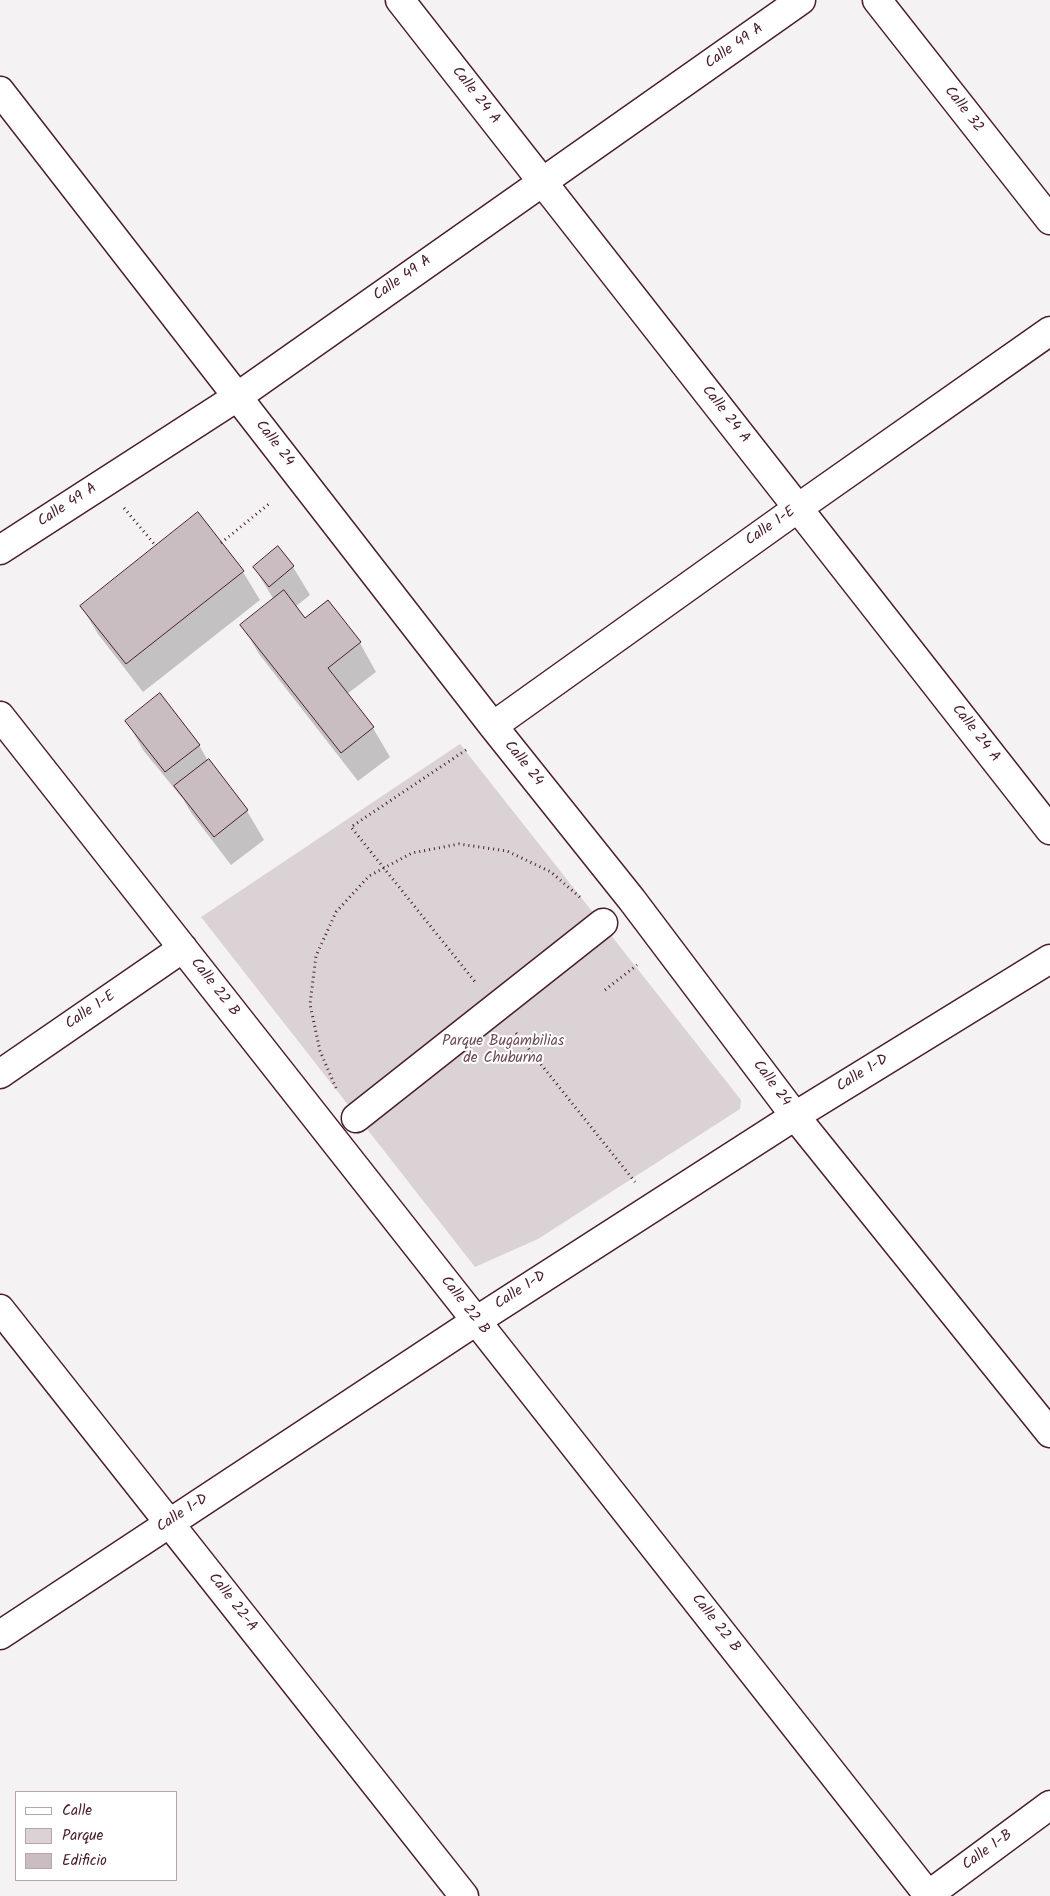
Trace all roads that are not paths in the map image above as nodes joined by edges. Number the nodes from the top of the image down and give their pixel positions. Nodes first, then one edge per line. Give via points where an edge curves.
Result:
1 (400, 0) edge
2 (801, 0) edge
3 (877, 0) edge
4 (0, 92) edge
5 (542, 182) junction
6 (1050, 220) edge
7 (1050, 331) edge
8 (237, 397) junction
9 (798, 508) junction
10 (0, 550) edge
11 (0, 716) edge
12 (492, 726) junction
13 (1050, 830) edge
14 (596, 913) road end
15 (183, 948) junction
16 (1050, 959) edge
17 (0, 1074) edge
18 (348, 1107) road end
19 (795, 1116) junction
20 (0, 1309) edge
21 (476, 1321) junction
22 (1050, 1433) edge
23 (169, 1524) junction
24 (0, 1635) edge
25 (1050, 1805) edge
26 (464, 1896) edge
27 (928, 1896) edge

1 - 5 street, Calle 24 A
2 - 5 street, Calle 49 A
3 - 6 street, Calle 32
4 - 8 street, Calle 24
5 - 8 street, Calle 49 A
5 - 9 street, Calle 24 A
7 - 9 street, Calle 1-E
8 - 10 street, Calle 49 A
8 - 12 street, Calle 24
9 - 12 street, Calle 1-E
9 - 13 street, Calle 24 A
11 - 15 street, Calle 22 B
12 - 19 street, Calle 24 via 632,900
14 - 18 street
15 - 17 street, Calle 1-E
15 - 21 street, Calle 22 B
16 - 19 street, Calle 1-D
19 - 21 street, Calle 1-D
19 - 22 street, Calle 24
20 - 23 street, Calle 22-A
21 - 23 street, Calle 1-D
21 - 27 street, Calle 22 B
23 - 24 street, Calle 1-D
23 - 26 street, Calle 22-A
25 - 27 street, Calle 1-B

